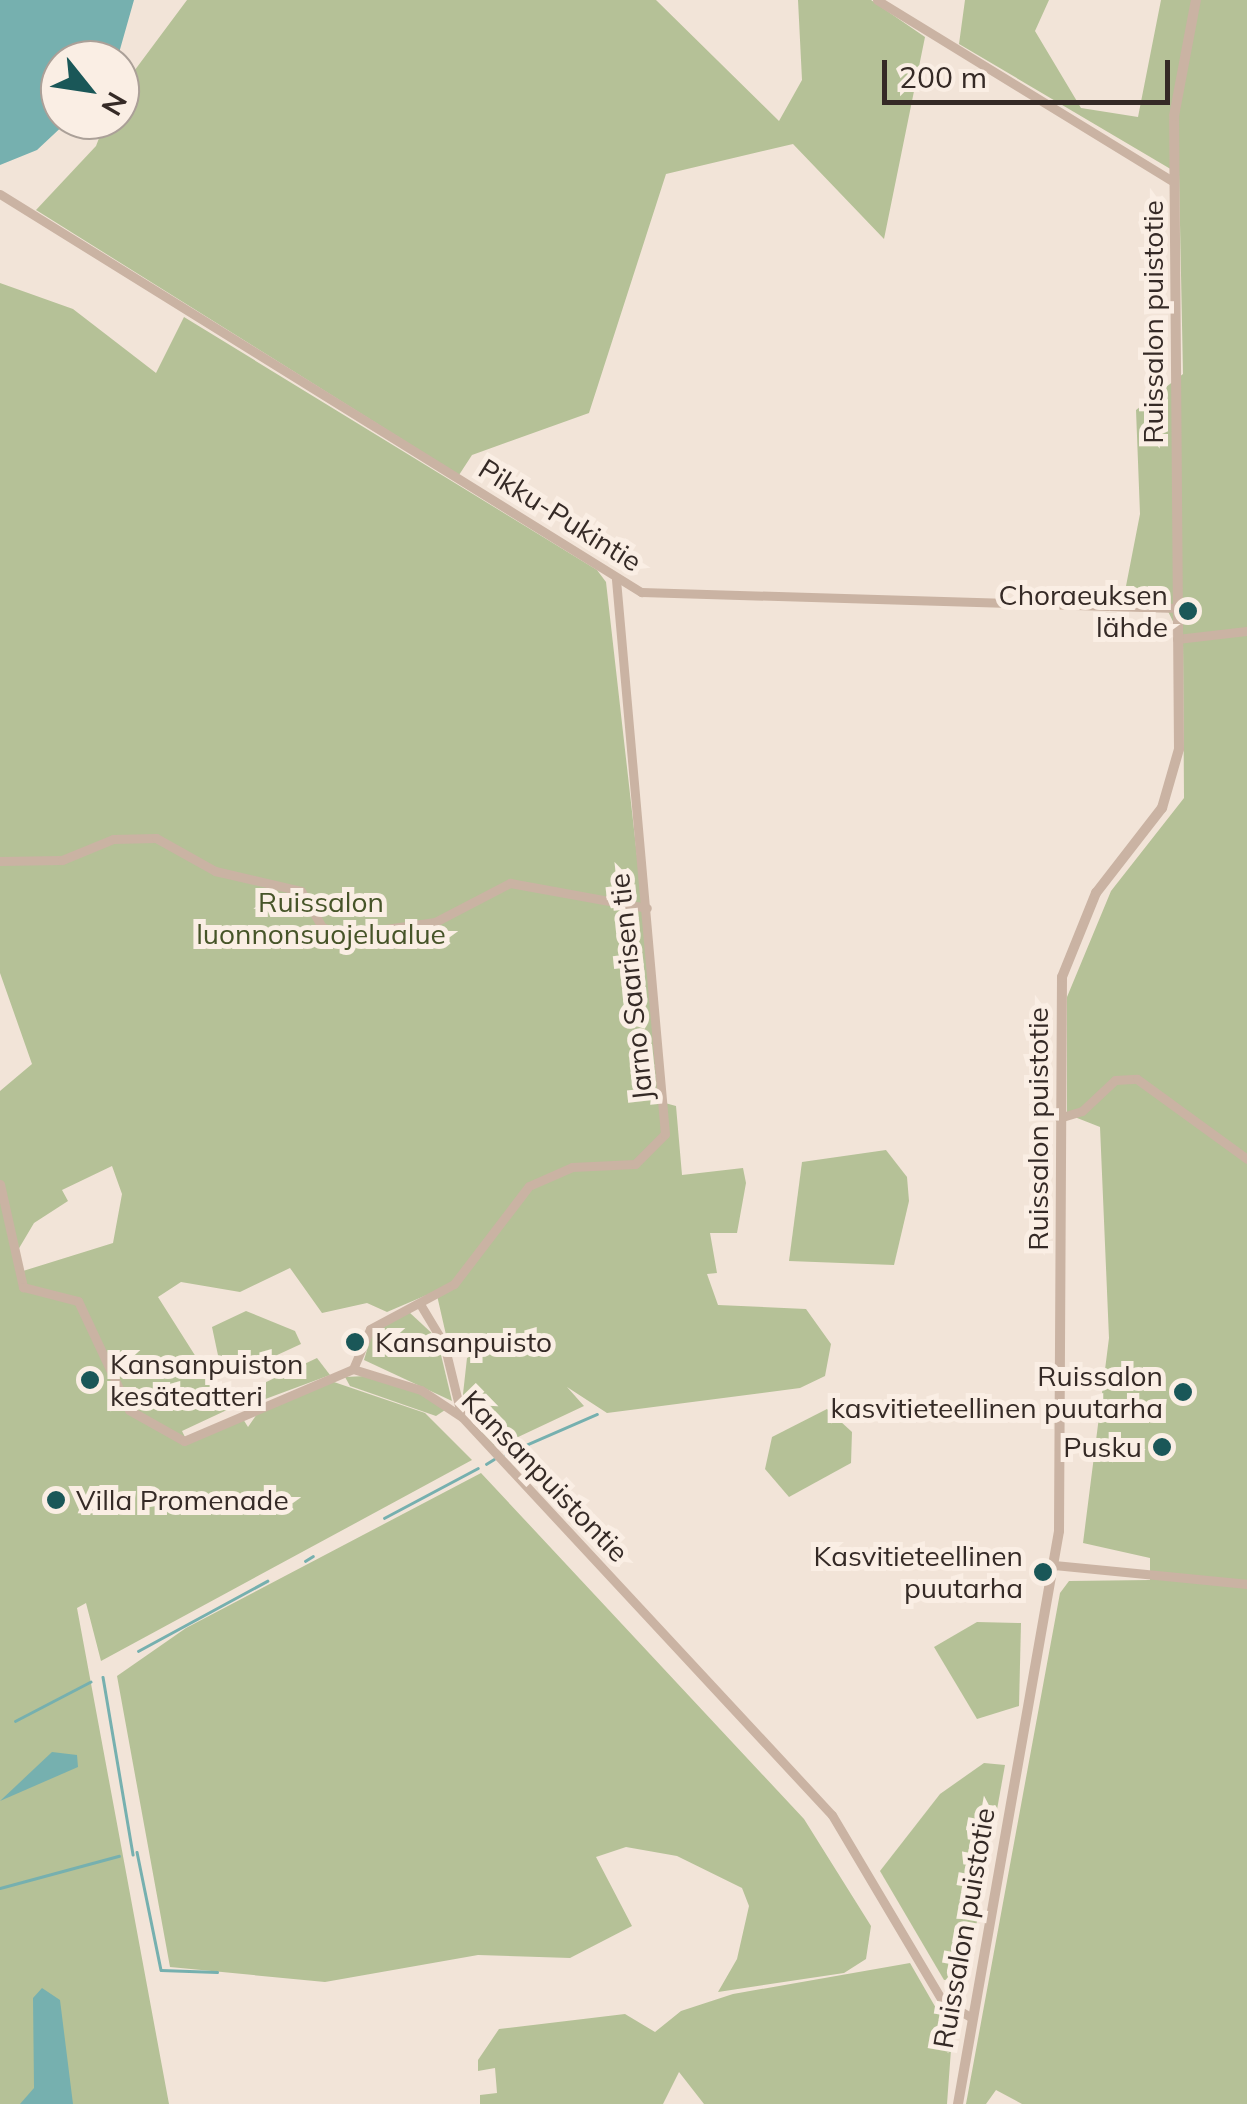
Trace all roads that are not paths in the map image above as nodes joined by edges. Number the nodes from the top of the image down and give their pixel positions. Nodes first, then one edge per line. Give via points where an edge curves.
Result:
1 (876, 0) edge
2 (1196, 0) edge
3 (1174, 182) junction
4 (0, 194) edge
5 (616, 579) junction
6 (1177, 608) junction
7 (1247, 631) edge
8 (1177, 638) junction
9 (0, 862) edge
10 (647, 908) junction
11 (1059, 1118) junction
12 (1247, 1159) edge
13 (0, 1184) edge
14 (420, 1304) junction
15 (353, 1369) junction
16 (462, 1417) junction
17 (1054, 1564) junction
18 (1247, 1584) edge
19 (970, 2017) junction
20 (958, 2104) edge

1 - 3 street
2 - 3 street, Ruissalon puistotie via 1176,94
3 - 6 street, Ruissalon puistotie
4 - 5 street, Pikku-Pukintie
5 - 6 street, Pikku-Pukintie via 664,597
5 - 10 street, Jarno Saarisen tie
6 - 8 street, Ruissalon puistotie
7 - 8 street
8 - 11 street, Ruissalon puistotie via 1179,749 1169,794 1096,893 1062,977
9 - 10 street via 62,860 113,838 156,838 216,871 301,891 322,927 343,935 435,922 510,882
10 - 14 street, Jarno Saarisen tie via 665,1134 636,1164 572,1166 529,1186 464,1274
11 - 12 street via 1082,1112 1116,1080 1137,1078
11 - 17 street, Ruissalon puistotie
13 - 15 street via 23,1287 73,1296 110,1356 129,1410 184,1440
14 - 15 street, Jarno Saarisen tie via 378,1322
14 - 16 street via 444,1344
15 - 16 street, Kansanpuistontie via 422,1390
16 - 19 street, Kansanpuistontie via 832,1815 942,2000
17 - 18 street
17 - 19 street, Ruissalon puistotie
19 - 20 street, Ruissalon puistotie

